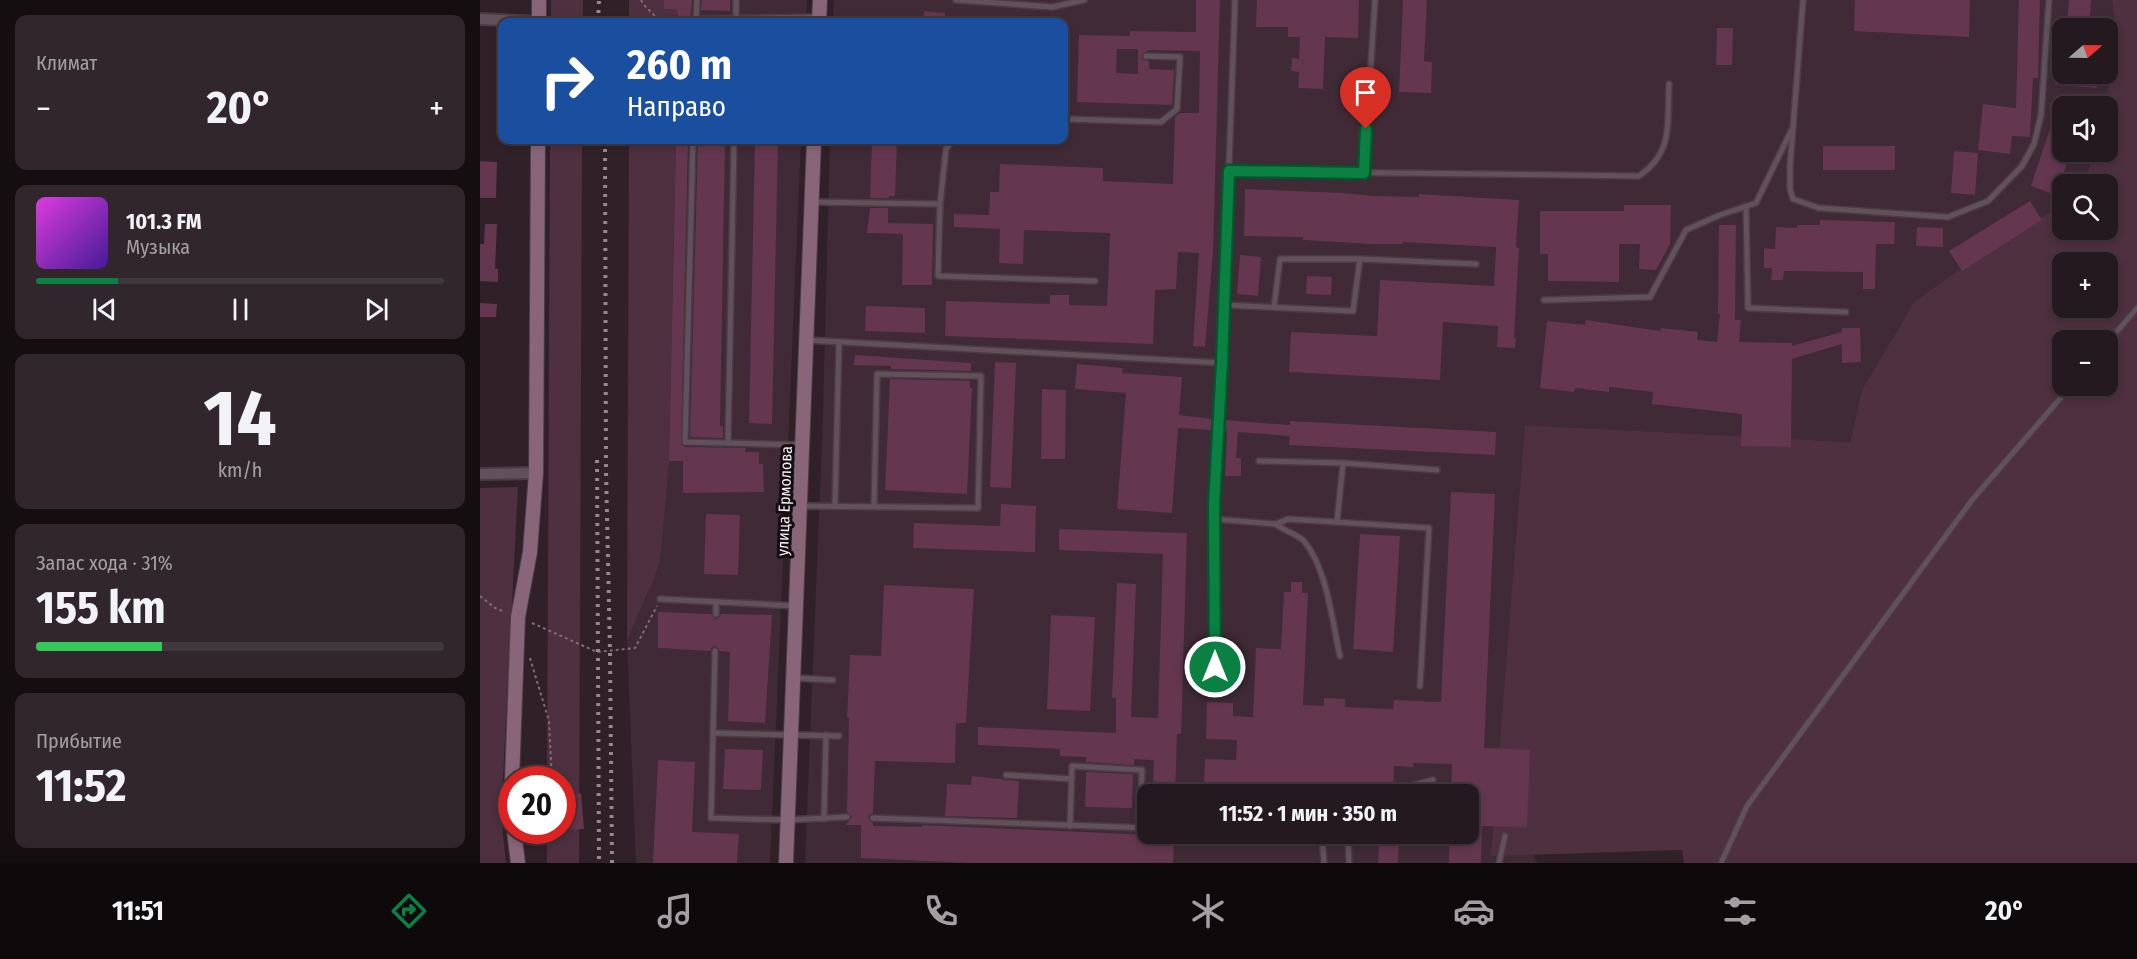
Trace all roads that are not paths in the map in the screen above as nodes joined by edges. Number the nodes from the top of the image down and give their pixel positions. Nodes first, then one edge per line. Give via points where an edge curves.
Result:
1 (539, 0) edge
2 (697, 0) edge
3 (736, 0) edge
4 (820, 0) edge
5 (956, 0) edge
6 (1083, 0) edge
7 (1234, 0) edge
8 (1375, 0) edge
9 (1803, 0) edge
10 (2049, 0) edge
11 (539, 18) edge
12 (696, 18) edge
13 (736, 18) edge
14 (819, 18) edge
15 (480, 19) edge
16 (498, 20) edge
17 (1146, 56) dead end
18 (1669, 84) dead end
19 (1068, 120) edge
20 (1793, 126) junction
21 (538, 144) edge
22 (693, 144) edge
23 (734, 144) edge
24 (814, 144) edge
25 (950, 144) edge
26 (1229, 171) junction
27 (1364, 173) junction
28 (812, 202) junction
29 (940, 204) junction
30 (1746, 206) junction
31 (1360, 259) junction
32 (1476, 264) dead end
33 (1095, 281) dead end
34 (1544, 300) dead end
35 (1224, 305) junction
36 (1274, 307) junction
37 (2137, 308) edge
38 (1846, 312) dead end
39 (2118, 330) edge
40 (806, 340) junction
41 (839, 342) junction
42 (1222, 363) junction
43 (2062, 396) edge
44 (728, 443) junction
45 (803, 445) junction
46 (1259, 461) dead end
47 (1343, 463) junction
48 (1437, 470) dead end
49 (536, 473) junction
50 (480, 474) edge
51 (835, 505) junction
52 (801, 506) junction
53 (874, 506) junction
54 (1214, 519) junction
55 (1337, 522) junction
56 (1276, 524) junction
57 (660, 599) road end
58 (716, 602) junction
59 (796, 606) junction
60 (716, 614) dead end
61 (715, 651) dead end
62 (1340, 656) dead end
63 (793, 678) junction
64 (832, 680) dead end
65 (1420, 686) dead end
66 (1215, 689) dead end
67 (714, 733) junction
68 (791, 734) junction
69 (826, 735) junction
70 (839, 736) dead end
71 (513, 766) edge
72 (1006, 776) dead end
73 (1072, 779) junction
74 (1432, 780) dead end
75 (1142, 784) edge
76 (1417, 784) edge
77 (847, 817) dead end
78 (873, 818) dead end
79 (824, 819) junction
80 (787, 820) junction
81 (1070, 826) junction
82 (1137, 828) edge
83 (1505, 836) dead end
84 (516, 844) edge
85 (1323, 844) edge
86 (1348, 844) edge
87 (518, 863) edge
88 (786, 863) edge
89 (1324, 863) edge
90 (1349, 863) edge
91 (1499, 863) edge
92 (1721, 863) edge

1 - 11 main road
2 - 12 lane
3 - 13 lane
4 - 14 main road
5 - 6 lane via 1052,7
7 - 26 lane
8 - 27 lane
9 - 20 lane
10 - 20 lane via 2041,115 2034,144 2022,166 1988,201 1948,217 1819,208 1793,199
15 - 16 street
17 - 19 lane via 1180,57 1178,109 1161,122
18 - 27 lane via 1666,140 1660,158 1639,176
20 - 30 lane via 1756,203
21 - 49 main road
22 - 44 lane via 685,442
23 - 44 lane
24 - 28 main road, улица Ермолова
25 - 29 lane
26 - 27 lane
26 - 35 lane
28 - 29 lane
28 - 40 main road, улица Ермолова
29 - 33 lane via 938,276
30 - 34 lane via 1686,230 1650,297
30 - 38 lane via 1748,308
31 - 32 lane
31 - 36 lane via 1280,259
31 - 36 lane via 1353,311
35 - 36 lane
35 - 42 lane
37 - 39 lane
40 - 41 lane
40 - 45 main road, улица Ермолова
41 - 42 lane
41 - 51 lane
42 - 54 lane
43 - 92 lane via 1972,500 1748,806
44 - 45 lane
45 - 52 main road, улица Ермолова
46 - 47 lane
47 - 48 lane
47 - 55 lane
49 - 50 street
49 - 71 main road via 530,552 518,617
51 - 52 lane
51 - 53 lane
52 - 59 main road, улица Ермолова
53 - 53 lane via 978,508 981,376 877,374
54 - 56 lane
54 - 66 lane
55 - 56 lane via 1288,519
55 - 65 lane via 1429,528
56 - 62 lane via 1302,538 1318,562
57 - 58 lane
58 - 59 lane
58 - 60 lane
59 - 63 main road, улица Ермолова
61 - 67 lane
63 - 64 lane
63 - 68 main road, улица Ермолова
67 - 68 lane
67 - 80 lane via 711,818
68 - 69 lane
68 - 80 main road, улица Ермолова
69 - 70 lane
69 - 79 lane
72 - 73 lane
73 - 75 lane via 1072,766 1142,770
73 - 81 lane
74 - 76 lane
77 - 79 lane
78 - 81 lane
79 - 80 lane
80 - 88 main road, улица Ермолова
81 - 82 lane
83 - 91 lane
84 - 87 main road
85 - 89 lane
86 - 90 lane

